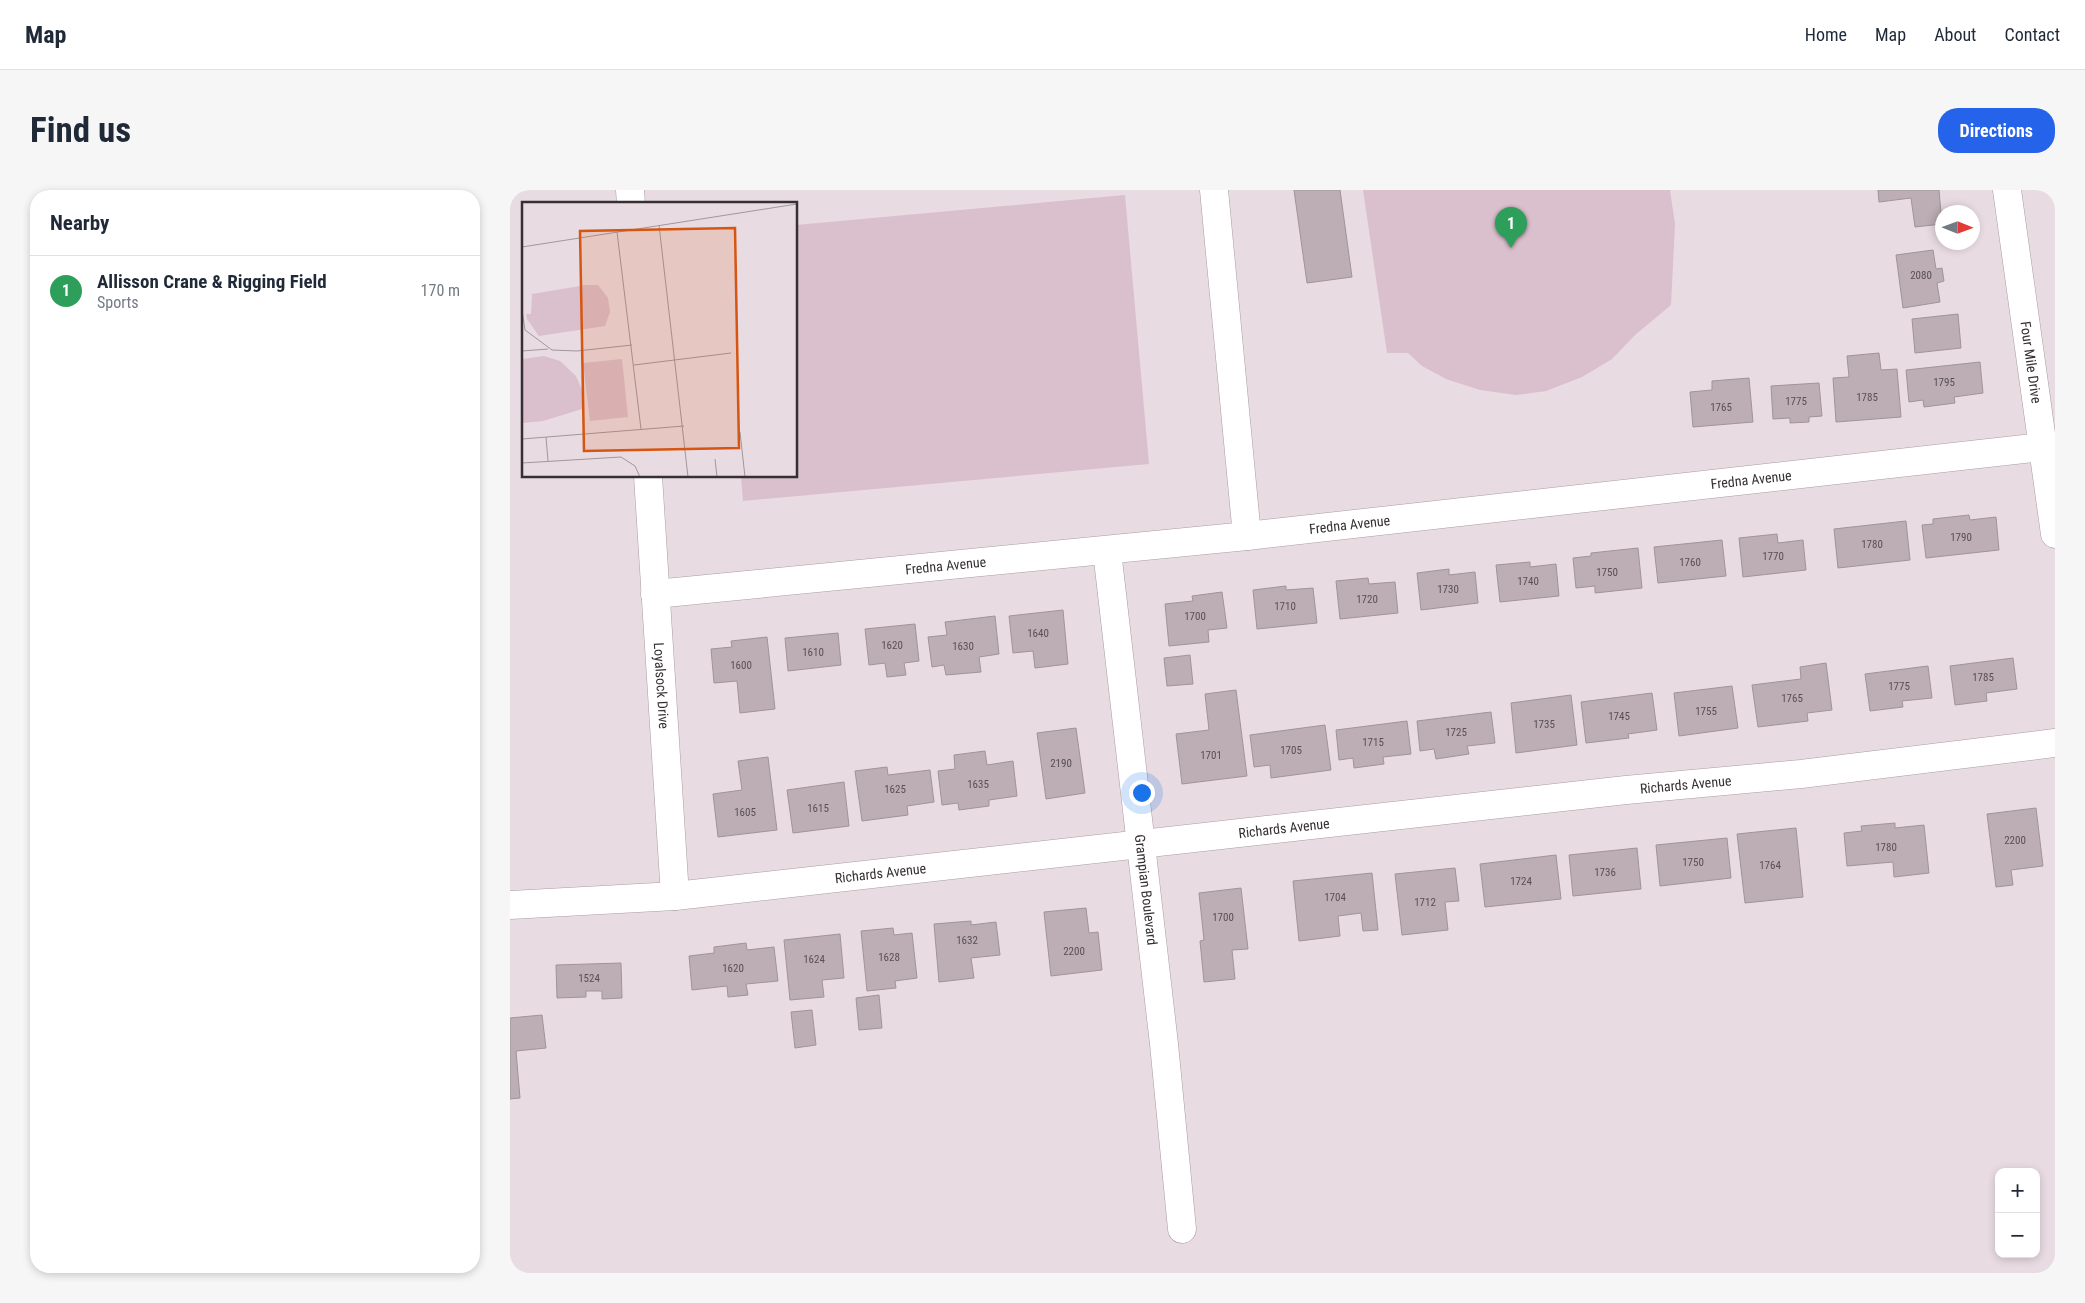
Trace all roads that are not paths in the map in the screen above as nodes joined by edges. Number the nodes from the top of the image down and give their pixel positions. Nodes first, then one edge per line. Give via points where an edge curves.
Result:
1 (1214, 190) edge
2 (2007, 190) edge
3 (2042, 447) junction
4 (648, 478) edge
5 (2055, 534) edge
6 (1247, 536) junction
7 (1107, 550) junction
8 (655, 594) junction
9 (2055, 743) edge
10 (1142, 844) junction
11 (675, 896) junction
12 (510, 905) edge
13 (1182, 1229) dead end

1 - 6 street
2 - 3 street, Four Mile Drive
3 - 5 street, Four Mile Drive
3 - 6 street, Fredna Avenue
4 - 8 street, Loyalsock Drive
6 - 7 street, Fredna Avenue
7 - 8 street, Fredna Avenue
7 - 10 street, Grampian Boulevard
8 - 11 street, Loyalsock Drive
9 - 10 street, Richards Avenue via 1801,774 1626,790
10 - 11 street, Richards Avenue
10 - 13 street, Grampian Boulevard
11 - 12 street, Richards Avenue

